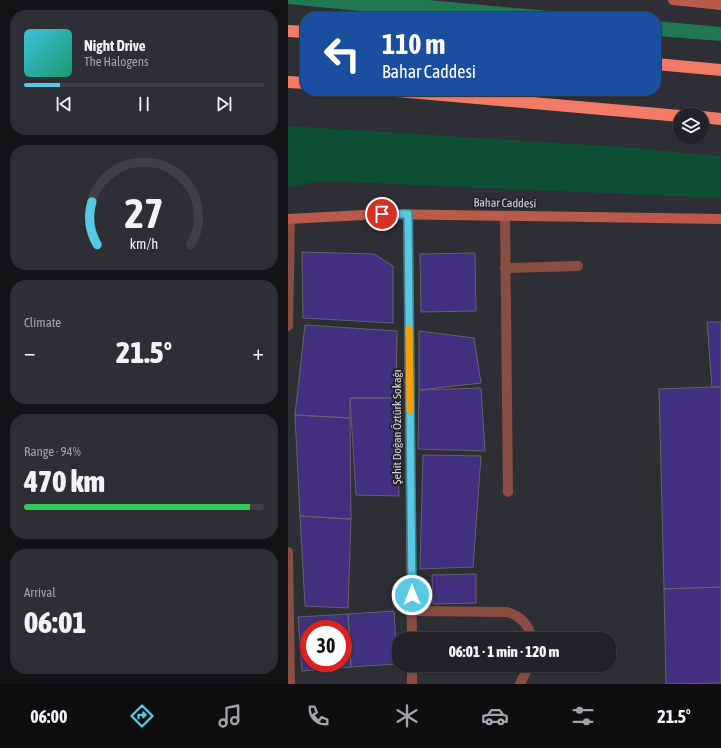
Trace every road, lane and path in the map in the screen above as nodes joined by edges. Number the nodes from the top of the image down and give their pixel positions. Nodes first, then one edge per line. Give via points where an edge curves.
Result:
1 (673, 0) edge
2 (721, 5) edge
3 (288, 31) edge
4 (300, 32) edge
5 (661, 64) edge
6 (721, 70) edge
7 (288, 82) edge
8 (300, 83) edge
9 (454, 96) edge
10 (673, 115) edge
11 (709, 118) edge
12 (721, 119) edge
13 (408, 214) junction
14 (504, 216) junction
15 (289, 219) edge
16 (721, 219) edge
17 (578, 266) dead end
18 (505, 268) junction
19 (288, 326) edge
20 (508, 492) dead end
21 (288, 552) edge
22 (412, 611) junction
23 (412, 632) edge
24 (530, 632) edge
25 (412, 672) edge
26 (526, 672) edge
27 (290, 684) edge
28 (412, 684) edge
29 (520, 684) edge

1 - 2 main road
3 - 4 highway
5 - 6 highway
7 - 8 highway
9 - 10 highway
11 - 12 highway
13 - 14 main road, Bahar Caddesi
13 - 15 main road, Bahar Caddesi
13 - 22 street, Şehit Doğan Öztürk Sokağı
14 - 16 main road, Bahar Caddesi
14 - 18 street
15 - 19 street
17 - 18 street
18 - 20 street
21 - 27 street
22 - 23 street, Şehit Doğan Öztürk Sokağı
22 - 24 street via 507,612 526,623
25 - 28 street
26 - 29 street

